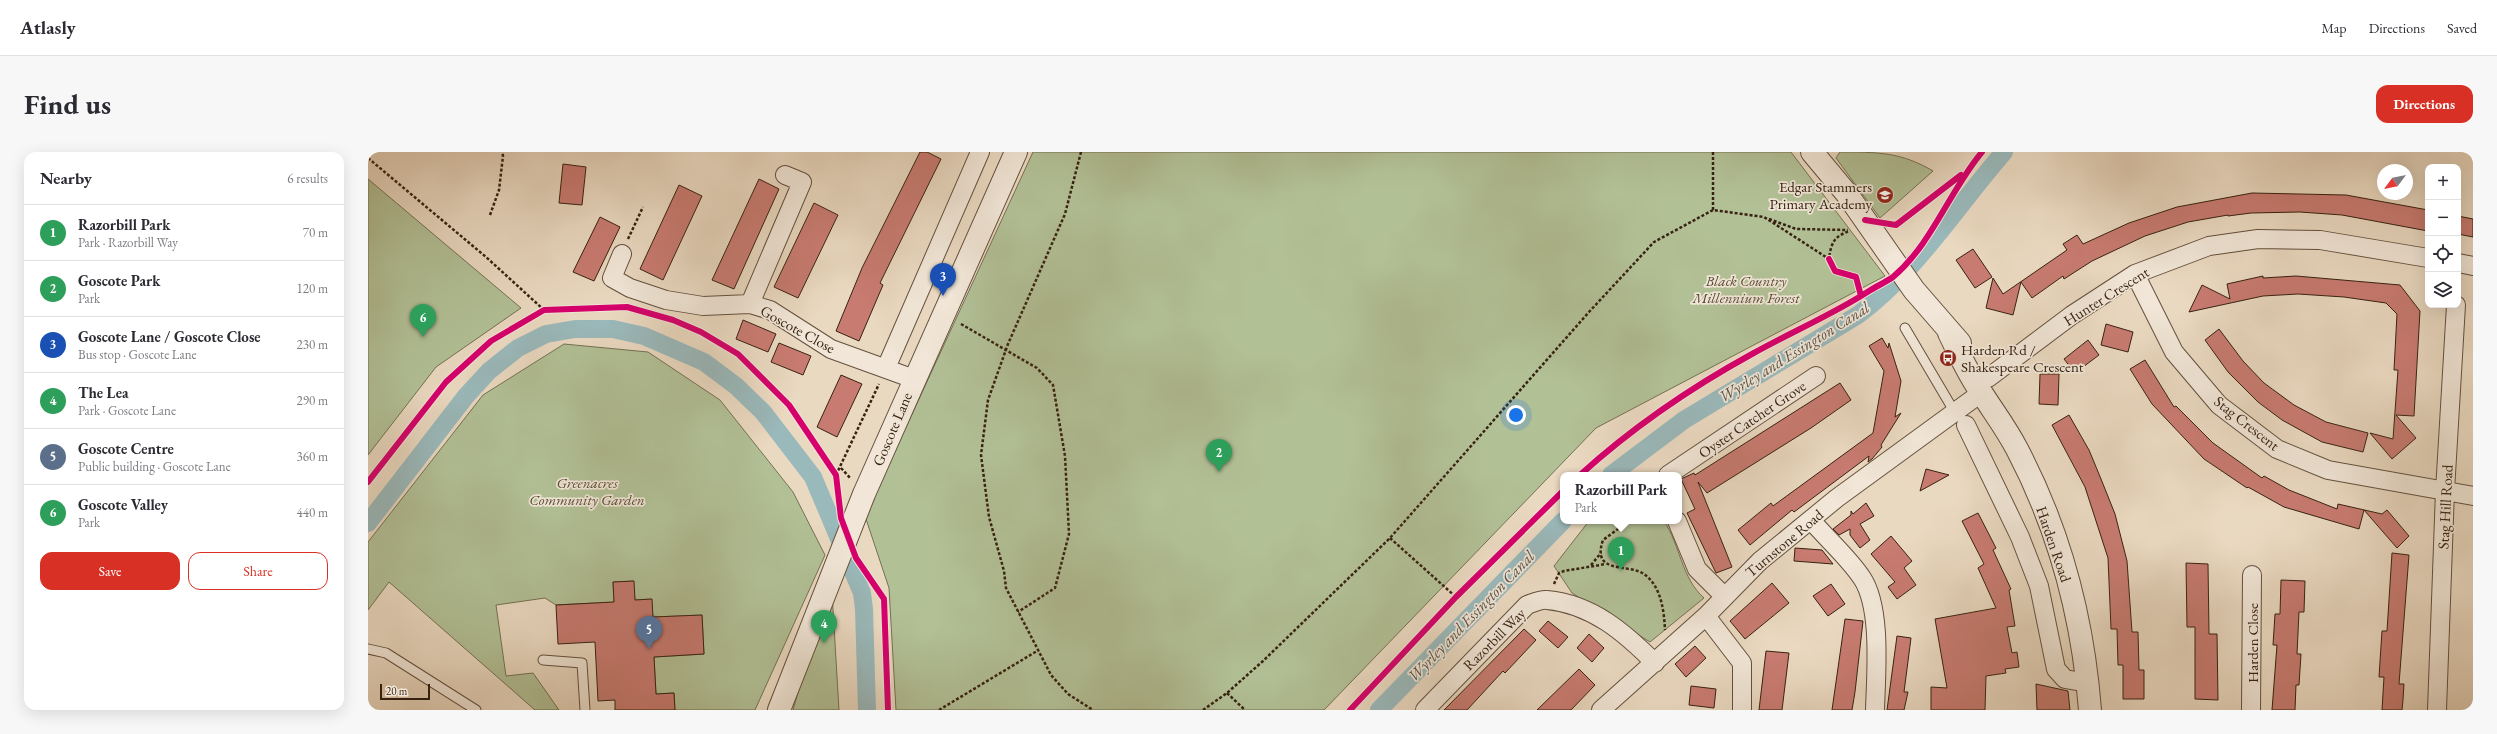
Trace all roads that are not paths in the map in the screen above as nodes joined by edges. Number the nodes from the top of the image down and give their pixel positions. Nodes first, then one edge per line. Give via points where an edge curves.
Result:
1 (980, 152) edge
2 (1016, 152) edge
3 (1812, 152) edge
4 (785, 175) dead end
5 (622, 254) road end
6 (2425, 258) edge
7 (2135, 274) junction
8 (750, 304) junction
9 (2456, 308) edge
10 (1905, 328) dead end
11 (886, 368) junction
12 (1816, 376) dead end
13 (914, 379) junction
14 (1984, 386) junction
15 (1954, 411) junction
16 (1966, 425) dead end
17 (1672, 472) edge
18 (2445, 491) junction
19 (2473, 496) edge
20 (1811, 520) junction
21 (1678, 524) edge
22 (2252, 575) dead end
23 (1725, 597) junction
24 (1706, 616) junction
25 (368, 649) edge
26 (543, 660) dead end
27 (1655, 663) junction
28 (2088, 683) junction
29 (476, 710) edge
30 (585, 710) edge
31 (779, 710) edge
32 (1425, 710) edge
33 (1601, 710) edge
34 (1742, 710) edge
35 (1875, 710) edge
36 (2090, 710) edge
37 (2251, 710) edge
38 (2437, 710) edge

1 - 11 street
2 - 13 street, Goscote Lane
3 - 14 street, Harden Road via 1858,225 1885,246 1914,290 1949,333
4 - 8 street, Goscote Close via 802,182
5 - 8 street, Goscote Close via 612,278 630,288 666,300 703,306
6 - 7 street, Hunter Crescent via 2320,240 2258,239 2209,246
7 - 14 street, Hunter Crescent via 2072,315
7 - 18 street, Stag Crescent via 2174,352 2219,405 2276,449 2328,470
8 - 11 street, Goscote Close via 770,310 831,349
9 - 18 street, Stag Hill Road
10 - 15 lane
11 - 13 street, Goscote Close
12 - 17 street, Oyster Catcher Grove
13 - 31 street, Goscote Lane
14 - 15 street, Turnstone Road
14 - 28 street, Harden Road via 2034,485 2062,556 2082,636
15 - 20 street, Turnstone Road
16 - 28 street, Harden Road via 1994,464 2039,586 2056,670 2065,679
18 - 19 street, Stag Crescent
18 - 38 street, Stag Hill Road
20 - 23 street, Turnstone Road via 1760,561
20 - 35 street via 1862,578 1874,610 1877,664
21 - 23 street via 1697,569
22 - 37 street, Harden Close
23 - 24 street, Turnstone Road
24 - 27 street, Turnstone Road
24 - 34 street via 1742,663
25 - 29 lane via 386,653
26 - 30 lane via 582,663
27 - 32 street, Razorbill Way via 1624,632 1598,616 1546,599 1527,605
27 - 33 street, Turnstone Road
28 - 36 street, Harden Road

